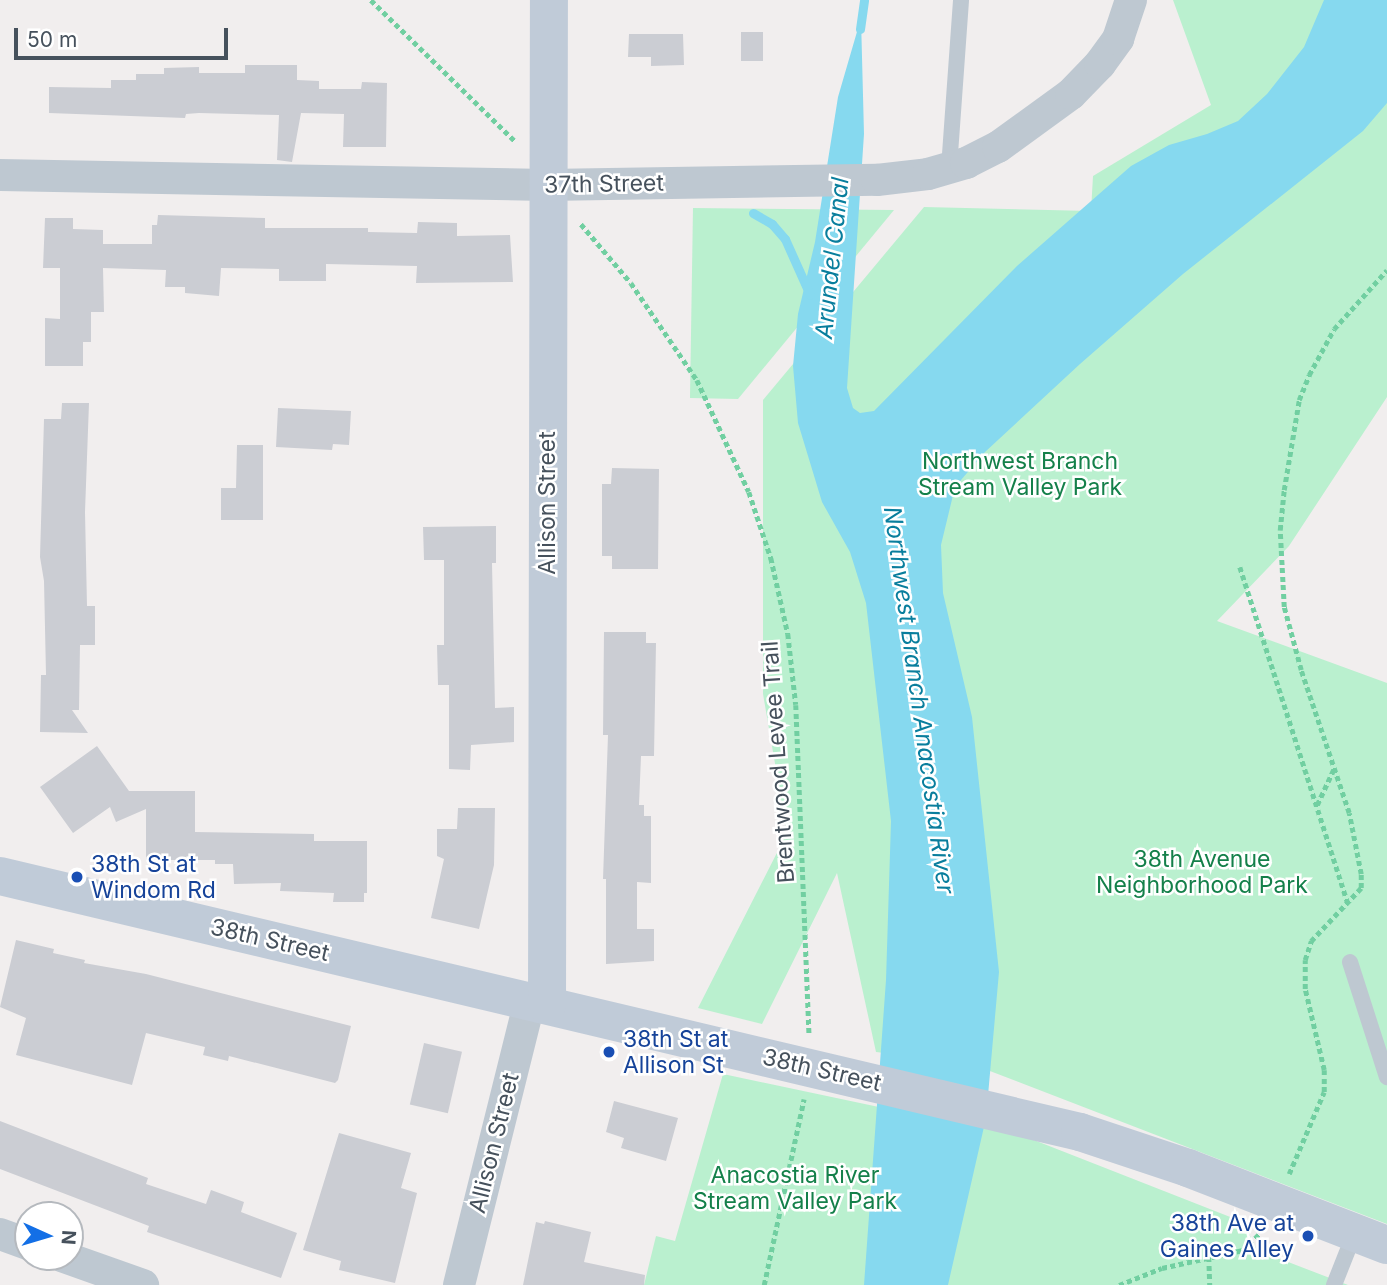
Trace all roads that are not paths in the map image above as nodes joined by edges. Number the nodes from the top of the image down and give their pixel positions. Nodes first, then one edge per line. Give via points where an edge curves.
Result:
1 (549, 0) edge
2 (961, 0) edge
3 (1131, 0) edge
4 (949, 168) junction
5 (0, 175) edge
6 (547, 185) junction
7 (0, 876) edge
8 (1350, 962) dead end
9 (539, 1003) junction
10 (1387, 1077) edge
11 (1375, 1234) edge
12 (84, 1264) edge
13 (143, 1285) edge
14 (459, 1285) edge
15 (1334, 1285) edge

1 - 6 main road, Allison Street
2 - 4 lane
3 - 4 street, 37th Street via 1118,39 1071,94 998,147
4 - 6 street, 37th Street via 877,180
5 - 6 street, 37th Street
6 - 9 main road, Allison Street
7 - 9 main road, 38th Street
8 - 10 lane
9 - 11 main road, 38th Street via 1080,1132
9 - 14 street, Allison Street
11 - 15 lane
12 - 13 street

